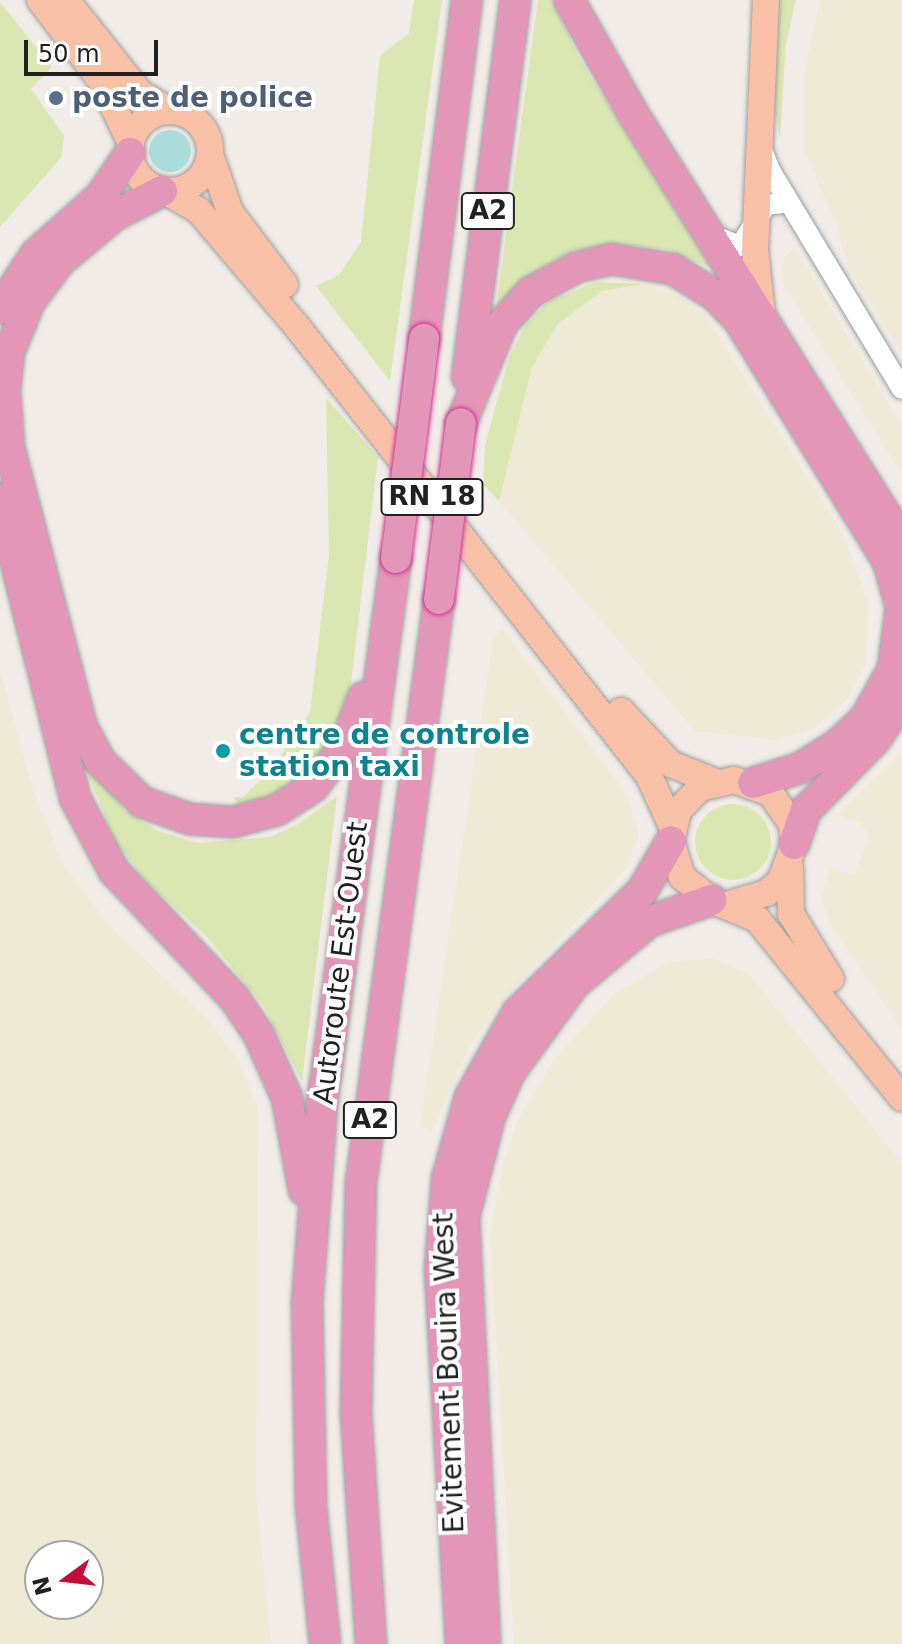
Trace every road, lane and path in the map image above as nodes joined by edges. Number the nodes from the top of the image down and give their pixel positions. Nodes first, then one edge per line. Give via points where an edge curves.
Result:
1 (40, 0) edge
2 (66, 0) edge
3 (467, 0) edge
4 (515, 0) edge
5 (569, 0) edge
6 (766, 0) edge
7 (170, 111) junction
8 (758, 126) junction
9 (130, 149) junction
10 (210, 154) junction
11 (164, 191) junction
12 (789, 202) junction
13 (757, 217) junction
14 (713, 236) junction
15 (0, 308) edge
16 (762, 315) junction
17 (902, 389) edge
18 (461, 423) junction
19 (0, 499) edge
20 (902, 541) edge
21 (385, 622) junction
22 (902, 700) edge
23 (715, 782) junction
24 (753, 783) junction
25 (672, 834) junction
26 (792, 853) junction
27 (721, 902) junction
28 (902, 1070) edge
29 (902, 1098) edge
30 (312, 1242) junction
31 (325, 1644) edge
32 (371, 1644) edge
33 (461, 1644) edge
34 (485, 1644) edge

1 - 9 main road via 102,82
2 - 7 main road via 140,93
3 - 21 highway, Autoroute Est-Ouest / A2, bridge
4 - 18 highway, Autoroute Est-Ouest / A2
5 - 14 highway via 618,89
6 - 8 main road
7 - 9 main road via 144,121
7 - 10 main road via 188,116 202,128
8 - 12 street via 771,172
8 - 13 main road
9 - 11 main road via 140,178
9 - 15 highway via 101,196 36,254
10 - 11 main road via 199,179 183,189
10 - 23 main road, RN 18 via 230,212 254,246 569,647 657,753
11 - 21 highway via 115,215 51,271 19,323 6,372 9,447 71,695 90,745 126,790 158,809 219,823 277,810 313,787 345,745
11 - 25 main road, RN 18 via 199,211 295,324 649,776
12 - 13 street via 766,205
12 - 17 street
13 - 14 street via 740,246
13 - 16 main road
14 - 16 highway
16 - 20 highway
18 - 24 highway via 502,324 531,292 577,267 611,259 673,269 705,288 739,320 888,561 901,607 893,669 865,719 800,768
18 - 32 highway, Autoroute Est-Ouest / A2, bridge via 361,1183 356,1414
19 - 30 highway via 75,798 114,871 235,999 267,1049 292,1116
21 - 30 highway, Autoroute Est-Ouest / A2 via 322,1105
22 - 26 highway via 875,740 806,810
23 - 24 main road
23 - 25 main road via 688,798
24 - 26 main road via 783,807
25 - 27 main road via 682,877
25 - 33 highway, Evitement Bouira West via 643,890 517,1013 470,1097 447,1179 440,1270
26 - 27 main road via 767,893
26 - 28 main road via 787,898 796,926
27 - 29 main road via 757,919 785,948
27 - 34 highway, Evitement Bouira West via 650,921 574,984 510,1072 490,1116 464,1217
30 - 31 highway, Autoroute Est-Ouest / A2 via 307,1320 311,1505

